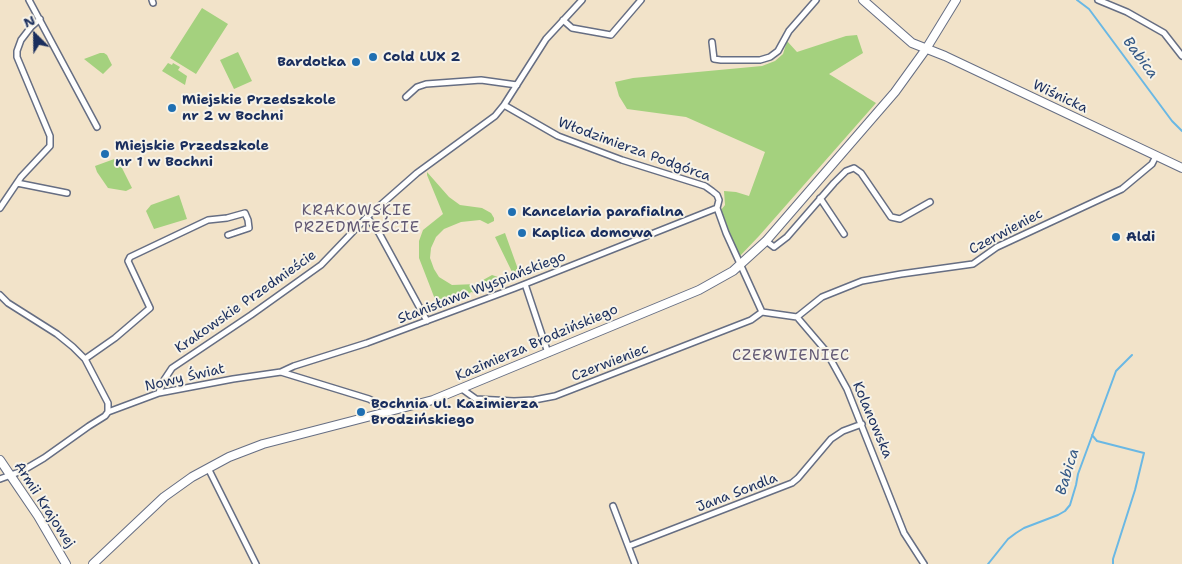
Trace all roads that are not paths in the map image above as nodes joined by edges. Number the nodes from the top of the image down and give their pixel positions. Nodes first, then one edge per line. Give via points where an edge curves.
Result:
1 (29, 0) edge
2 (582, 0) edge
3 (641, 0) edge
4 (816, 0) edge
5 (863, 0) edge
6 (956, 0) edge
7 (1098, 0) edge
8 (40, 19) junction
9 (563, 20) junction
10 (712, 42) dead end
11 (926, 49) junction
12 (1182, 56) edge
13 (517, 85) junction
14 (406, 97) dead end
15 (504, 104) junction
16 (97, 127) dead end
17 (1156, 156) junction
18 (1182, 168) edge
19 (17, 183) junction
20 (67, 193) dead end
21 (820, 198) junction
22 (930, 202) dead end
23 (0, 208) edge
24 (717, 208) junction
25 (367, 217) junction
26 (844, 234) dead end
27 (228, 235) dead end
28 (766, 241) junction
29 (740, 265) junction
30 (525, 284) junction
31 (0, 296) edge
32 (762, 312) junction
33 (797, 317) junction
34 (427, 321) junction
35 (548, 353) junction
36 (85, 359) junction
37 (281, 372) junction
38 (462, 389) junction
39 (159, 393) junction
40 (108, 412) junction
41 (385, 414) junction
42 (862, 424) junction
43 (0, 460) edge
44 (208, 468) junction
45 (10, 475) junction
46 (0, 479) edge
47 (613, 506) dead end
48 (629, 546) junction
49 (66, 564) edge
50 (93, 564) edge
51 (256, 564) edge
52 (635, 564) edge
53 (924, 564) edge

1 - 8 street
2 - 9 street, Krakowskie Przedmieście
3 - 9 street via 611,35 572,28
4 - 10 street via 770,57 760,60 714,59
5 - 11 main road, Wiśnicka via 912,43
6 - 11 main road, Kazimierza Brodzińskiego
7 - 12 street via 1164,33
8 - 16 street
8 - 19 street via 21,40 17,56 51,142
9 - 13 street, Krakowskie Przedmieście via 546,39
11 - 17 main road, Wiśnicka
11 - 28 main road, Kazimierza Brodzińskiego via 895,92
13 - 14 street via 481,80 426,84
13 - 15 street, Krakowskie Przedmieście
15 - 24 street, Włodzimierza Podgórca via 558,136 705,186 717,195
15 - 25 street, Krakowskie Przedmieście via 494,116 417,173
17 - 18 main road, Wiśnicka
17 - 33 street, Czerwieniec via 1152,164 1122,189 997,246 973,264 862,281 822,297
19 - 20 street
19 - 23 street
21 - 22 street via 840,177 854,168 891,216 900,219
21 - 26 street
21 - 28 street via 787,237 774,247
24 - 29 street, Włodzimierza Podgórca
24 - 30 street, Stanisława Wyspiańskiego
25 - 34 street
25 - 39 street, Krakowskie Przedmieście via 321,265 172,368
27 - 36 street via 249,228 245,213 208,220 130,257 128,261 150,308
28 - 29 main road, Kazimierza Brodzińskiego
29 - 32 street
29 - 35 main road, Kazimierza Brodzińskiego via 699,290
30 - 34 street, Stanisława Wyspiańskiego
30 - 35 street
31 - 36 street via 57,334
32 - 33 street
32 - 38 street, Czerwieniec via 751,320 555,396 514,401 476,398
33 - 42 street, Kolanowska via 826,351 848,389
34 - 37 street, Stanisława Wyspiańskiego
35 - 38 main road, Kazimierza Brodzińskiego
36 - 40 street via 108,403
37 - 39 street, Nowy Świat
37 - 41 street, Nowy Świat via 369,399 384,407
38 - 41 main road, Kazimierza Brodzińskiego
39 - 40 street, Nowy Świat
40 - 45 street, Nowy Świat via 44,458
41 - 44 main road, Kazimierza Brodzińskiego via 263,444
42 - 48 street, Jana Sondla via 831,439 792,484
42 - 53 street, Kolanowska via 904,533
43 - 45 main road, Armii Krajowej
44 - 50 main road, Kazimierza Brodzińskiego via 164,497
44 - 51 street
45 - 46 street, Nowy Świat
45 - 49 main road, Armii Krajowej
47 - 48 street
48 - 52 street

